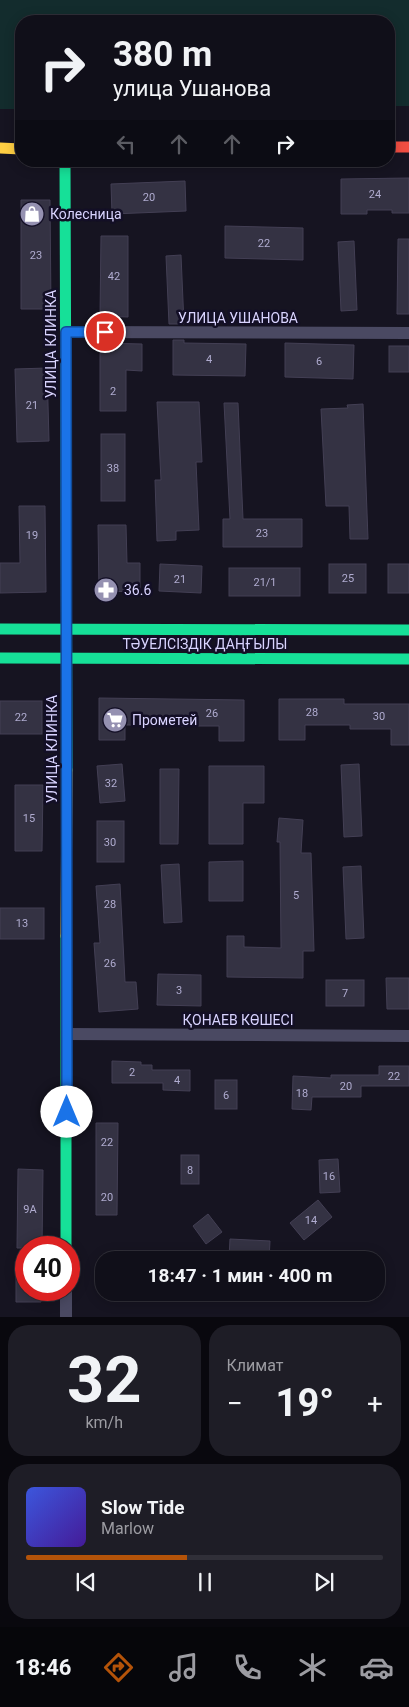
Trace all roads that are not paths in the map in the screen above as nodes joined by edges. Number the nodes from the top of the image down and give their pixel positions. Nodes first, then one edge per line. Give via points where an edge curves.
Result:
1 (395, 147) edge
2 (409, 147) edge
3 (0, 148) edge
4 (15, 149) edge
5 (65, 167) edge
6 (66, 332) junction
7 (409, 333) edge
8 (0, 629) edge
9 (67, 629) junction
10 (409, 630) edge
11 (0, 658) edge
12 (67, 658) junction
13 (409, 660) edge
14 (67, 1034) junction
15 (409, 1036) edge
16 (66, 1236) edge
17 (66, 1301) edge
18 (66, 1317) edge

1 - 2 street
3 - 4 street
5 - 6 street, УЛИЦА КЛИНКА
6 - 7 street, УЛИЦА УШАНОВА
6 - 9 street, УЛИЦА КЛИНКА
8 - 9 street, ТӘУЕЛСІЗДІК ДАҢҒЫЛЫ
9 - 10 street, ТӘУЕЛСІЗДІК ДАҢҒЫЛЫ
9 - 12 street, УЛИЦА КЛИНКА
11 - 12 street, ТӘУЕЛСІЗДІК ДАҢҒЫЛЫ
12 - 13 street, ТӘУЕЛСІЗДІК ДАҢҒЫЛЫ
12 - 14 street, УЛИЦА КЛИНКА
14 - 15 street, ҚОНАЕВ КӨШЕСІ
14 - 16 street, УЛИЦА КЛИНКА
17 - 18 street

